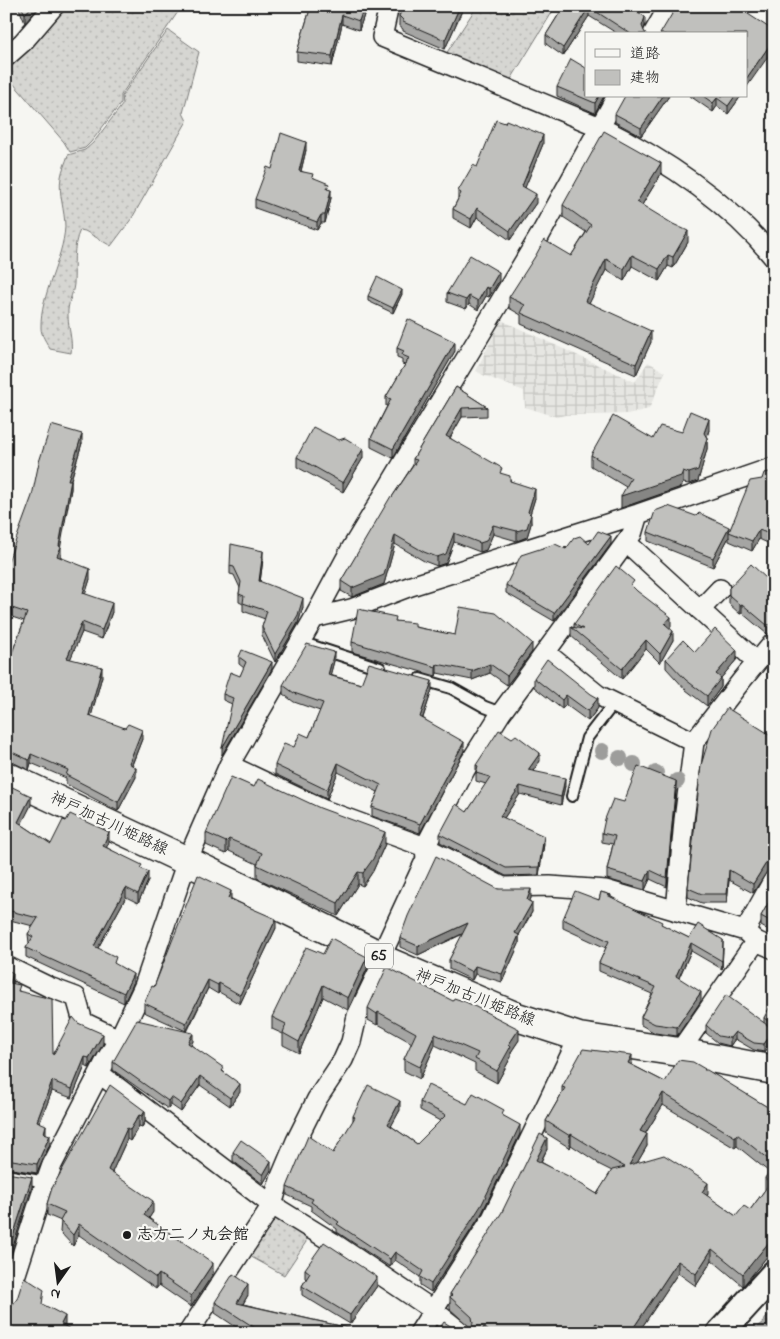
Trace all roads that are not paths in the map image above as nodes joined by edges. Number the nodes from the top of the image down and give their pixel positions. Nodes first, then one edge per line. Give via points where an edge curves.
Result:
1 (54, 6) edge
2 (389, 6) edge
3 (669, 6) edge
4 (654, 32) edge
5 (6, 57) edge
6 (616, 98) edge
7 (600, 127) junction
8 (774, 258) edge
9 (774, 467) edge
10 (638, 514) junction
11 (626, 542) junction
12 (720, 589) dead end
13 (700, 610) junction
14 (314, 618) junction
15 (300, 642) junction
16 (773, 643) edge
17 (546, 653) junction
18 (757, 662) junction
19 (392, 671) edge
20 (409, 676) edge
21 (614, 703) junction
22 (502, 713) junction
23 (694, 742) junction
24 (229, 765) junction
25 (6, 776) edge
26 (572, 796) dead end
27 (425, 847) junction
28 (187, 861) junction
29 (774, 879) edge
30 (676, 911) junction
31 (750, 936) junction
32 (774, 949) edge
33 (382, 958) junction
34 (6, 966) edge
35 (579, 1037) junction
36 (119, 1040) junction
37 (679, 1052) junction
38 (774, 1070) edge
39 (100, 1074) junction
40 (6, 1175) edge
41 (46, 1182) junction
42 (272, 1205) junction
43 (774, 1274) edge
44 (6, 1305) edge
45 (433, 1310) junction
46 (188, 1333) edge
47 (419, 1333) edge
48 (462, 1333) edge
49 (720, 1333) edge

1 - 5 street
2 - 7 street via 382,37
3 - 4 street
6 - 7 street
7 - 8 street via 698,186 760,241
7 - 14 street
9 - 10 street
10 - 11 street
10 - 14 street
11 - 13 street
11 - 17 street
12 - 13 street
13 - 18 street
14 - 15 street
15 - 19 lane
15 - 24 street
16 - 18 street
17 - 21 street via 598,695
17 - 22 street
18 - 23 street
20 - 22 lane via 451,688
21 - 23 street
21 - 26 lane via 587,738
22 - 27 street via 464,770
23 - 30 street
24 - 27 street via 324,810
24 - 28 street
25 - 28 main road, 神戸加古川姫路線 / 65
27 - 30 street via 503,887 606,890
27 - 33 street via 426,859
28 - 33 main road, 神戸加古川姫路線 / 65
28 - 36 street via 144,986
29 - 31 street
30 - 31 street
31 - 32 street
31 - 37 street
33 - 35 main road, 神戸加古川姫路線 / 65 via 517,1017
33 - 42 street via 343,1060 317,1099 296,1141
34 - 36 street via 76,997 83,1022
35 - 37 main road, 神戸加古川姫路線 / 65
35 - 45 street via 492,1218
36 - 39 street
37 - 38 main road, 神戸加古川姫路線 / 65
39 - 41 street
39 - 42 street
40 - 41 lane
41 - 44 street
42 - 45 street
42 - 46 street
43 - 49 main road
45 - 47 street
45 - 48 street

